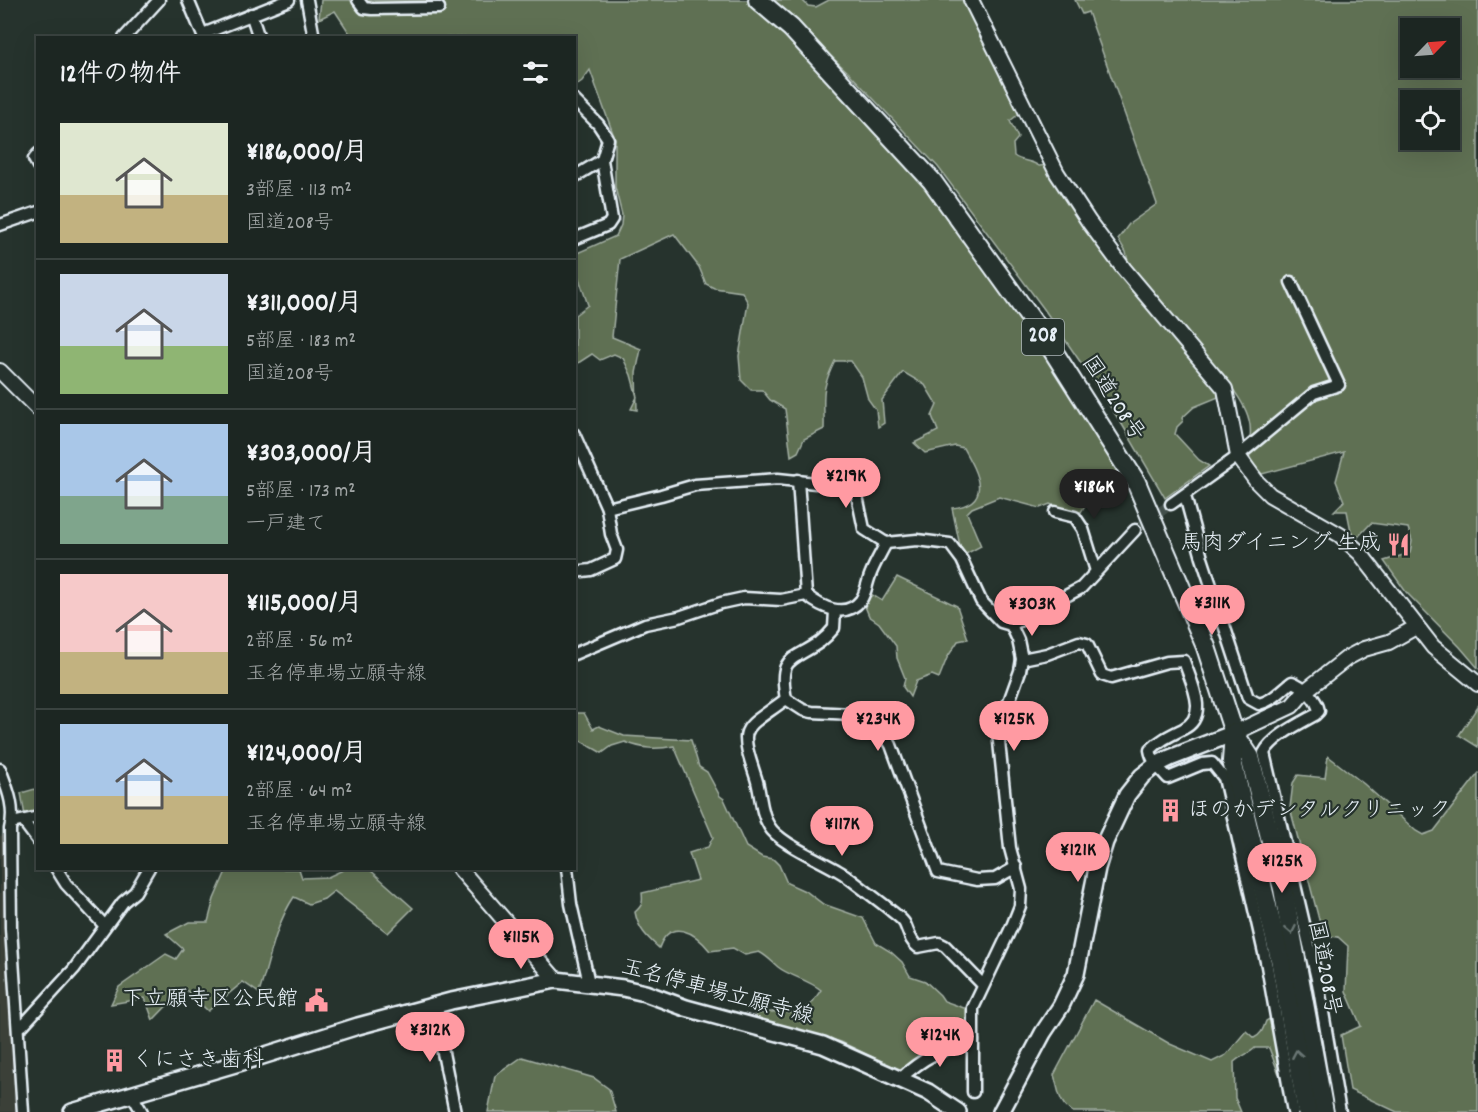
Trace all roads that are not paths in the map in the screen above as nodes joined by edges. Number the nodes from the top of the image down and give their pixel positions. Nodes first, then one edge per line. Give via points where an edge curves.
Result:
1 (159, 0) edge
2 (188, 0) edge
3 (289, 0) edge
4 (307, 0) edge
5 (358, 0) edge
6 (758, 0) edge
7 (971, 0) edge
8 (439, 8) dead end
9 (251, 14) junction
10 (126, 36) edge
11 (203, 36) edge
12 (259, 36) edge
13 (314, 36) edge
14 (576, 102) edge
15 (602, 160) junction
16 (576, 176) edge
17 (36, 213) edge
18 (0, 225) edge
19 (576, 238) edge
20 (1291, 282) dead end
21 (0, 371) edge
22 (36, 408) edge
23 (576, 438) edge
24 (1238, 456) junction
25 (798, 480) junction
26 (1185, 496) junction
27 (1171, 504) tunnel mouth
28 (607, 508) junction
29 (1055, 512) dead end
30 (1135, 530) tunnel mouth
31 (886, 543) junction
32 (1096, 571) junction
33 (576, 572) edge
34 (806, 595) junction
35 (836, 611) junction
36 (1011, 626) junction
37 (1416, 627) junction
38 (576, 653) edge
39 (1022, 659) junction
40 (1478, 684) edge
41 (1305, 691) junction
42 (786, 699) junction
43 (1234, 734) junction
44 (1156, 765) junction
45 (0, 769) edge
46 (2, 782) edge
47 (36, 818) edge
48 (23, 821) junction
49 (12, 823) junction
50 (36, 838) edge
51 (1016, 867) junction
52 (57, 870) edge
53 (148, 870) edge
54 (461, 870) edge
55 (567, 870) edge
56 (105, 926) junction
57 (556, 980) junction
58 (589, 983) junction
59 (982, 986) junction
60 (422, 1009) junction
61 (18, 1026) junction
62 (973, 1041) junction
63 (900, 1079) junction
64 (974, 1092) dead end
65 (132, 1095) junction
66 (23, 1112) edge
67 (72, 1112) edge
68 (142, 1112) edge
69 (455, 1112) edge
70 (958, 1112) edge
71 (1001, 1112) edge
72 (1293, 1112) edge
73 (1307, 1112) edge
74 (1324, 1112) edge
75 (1340, 1112) edge

1 - 10 street
2 - 11 street
3 - 9 street
4 - 13 street
5 - 8 street via 364,8 372,9
6 - 43 highway, 国道208号 / 208 via 791,28 932,181 1048,343 1136,482 1206,647
7 - 24 street via 1057,173 1124,268 1225,389
9 - 11 street
9 - 12 street
14 - 15 street via 608,139
15 - 16 street
15 - 19 street via 612,219 608,225
17 - 18 street
20 - 24 street via 1339,385 1314,393
21 - 22 street
23 - 28 street
24 - 26 street
24 - 37 street via 1270,495 1340,535 1360,553
25 - 28 street via 695,485
25 - 31 street via 849,484 856,491 864,529
25 - 34 street
26 - 27 street
26 - 41 street via 1248,698 1259,704 1273,700 1292,682
28 - 33 street via 617,549 615,559
29 - 32 street via 1075,517 1083,529
30 - 32 street
31 - 35 street via 862,599 846,610
31 - 36 street via 917,540 950,544 981,601
32 - 36 street via 1081,588
34 - 35 street
34 - 38 street via 721,603 645,624
35 - 42 street via 834,628 788,662 782,677
36 - 39 street
37 - 40 street via 1433,647
37 - 41 street via 1347,658
39 - 44 street via 1079,642 1088,644 1102,675 1111,678 1184,661 1198,713 1187,728 1162,739 1150,750
39 - 51 street via 998,732 1010,848
41 - 43 street via 1292,706
41 - 75 street via 1318,704 1319,711 1275,740 1264,753 1318,983
42 - 51 street via 802,710 852,714 882,731 891,745 938,872 976,880 995,879
42 - 59 street via 749,726 745,734 746,750 770,828 844,875 904,921 913,943 945,946
43 - 44 main road
73 -> 43 highway, 国道208号 / 208 via 1280,959 1232,760
43 -> 74 highway, 国道208号 / 208 via 1250,757 1283,889
44 - 71 main road via 1127,795 1115,818 1097,868 1076,974
44 - 72 street via 1168,778 1212,763 1224,778 1267,966
45 - 46 street
46 - 49 street via 11,796
47 - 48 street
48 - 49 street
48 - 50 street
49 - 61 street via 11,928
51 - 59 street via 1020,906
52 - 56 street
53 - 56 street via 135,892
54 - 57 street
55 - 58 street
56 - 61 street via 74,969
57 - 58 main road, 玉名停車場立願寺線
57 - 60 main road, 玉名停車場立願寺線
58 - 63 main road, 玉名停車場立願寺線 via 645,993 823,1045
59 - 62 street via 973,1008
60 - 65 main road, 玉名停車場立願寺線
60 - 69 street via 441,1043
61 - 66 street
62 - 63 street via 918,1063
62 - 64 street
63 - 70 main road, 玉名停車場立願寺線
65 - 67 main road, 玉名停車場立願寺線
65 - 68 street

